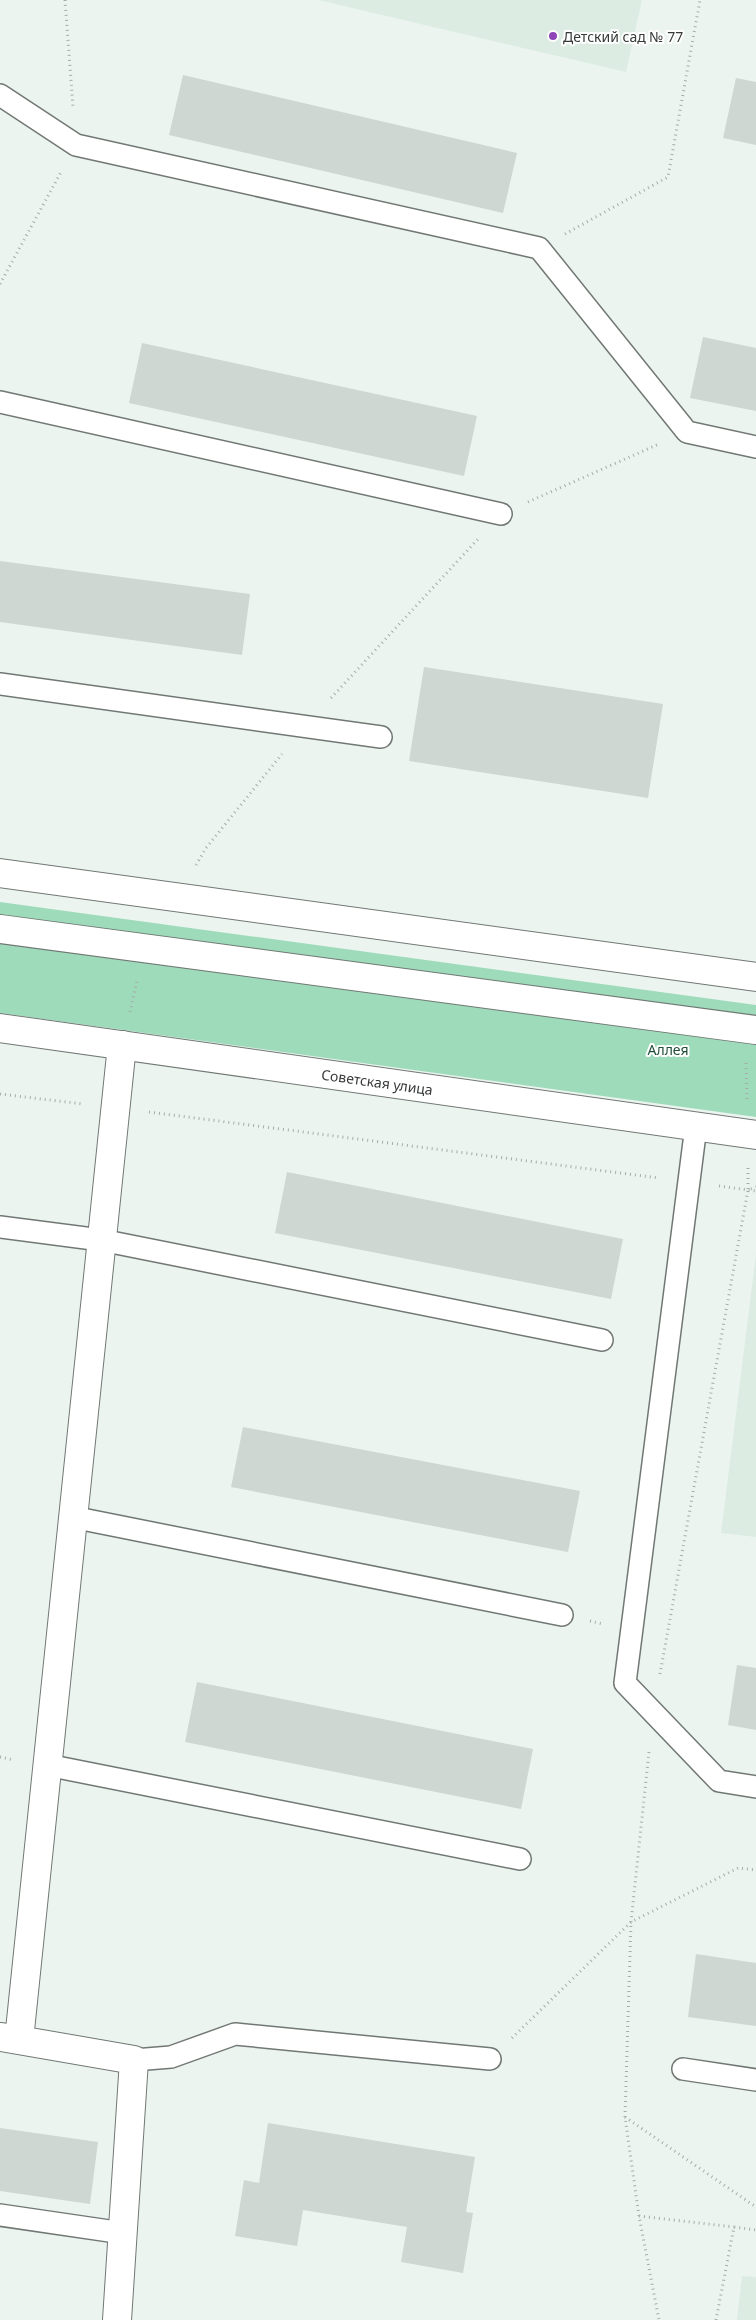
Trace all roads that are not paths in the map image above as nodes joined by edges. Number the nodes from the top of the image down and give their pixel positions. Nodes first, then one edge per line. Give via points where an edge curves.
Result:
1 (0, 95) edge
2 (0, 402) edge
3 (756, 447) edge
4 (501, 514) road end
5 (0, 684) edge
6 (380, 737) dead end
7 (0, 873) edge
8 (0, 929) edge
9 (756, 977) edge
10 (0, 1028) edge
11 (756, 1030) edge
12 (122, 1045) junction
13 (696, 1126) junction
14 (756, 1135) edge
15 (0, 1227) edge
16 (101, 1240) junction
17 (602, 1340) dead end
18 (72, 1518) junction
19 (562, 1615) road end
20 (47, 1765) junction
21 (756, 1787) edge
22 (520, 1859) dead end
23 (9, 2039) edge
24 (490, 2059) road end
25 (134, 2060) junction
26 (683, 2069) dead end
27 (756, 2080) edge
28 (0, 2215) edge
29 (123, 2233) junction
30 (117, 2320) edge

1 - 3 lane via 76,145 539,248 687,432
2 - 4 lane
5 - 6 lane
7 - 9 street
8 - 11 street
10 - 12 street, Советская улица
12 - 13 street, Советская улица
12 - 16 street
13 - 14 street, Советская улица
13 - 21 lane via 625,1683 719,1782
15 - 16 lane
16 - 17 lane
16 - 18 street
18 - 19 lane
18 - 20 street
20 - 22 lane
20 - 23 street
23 - 25 street
24 - 25 lane via 235,2034 171,2056
25 - 29 street
26 - 27 lane
28 - 29 lane
29 - 30 street

